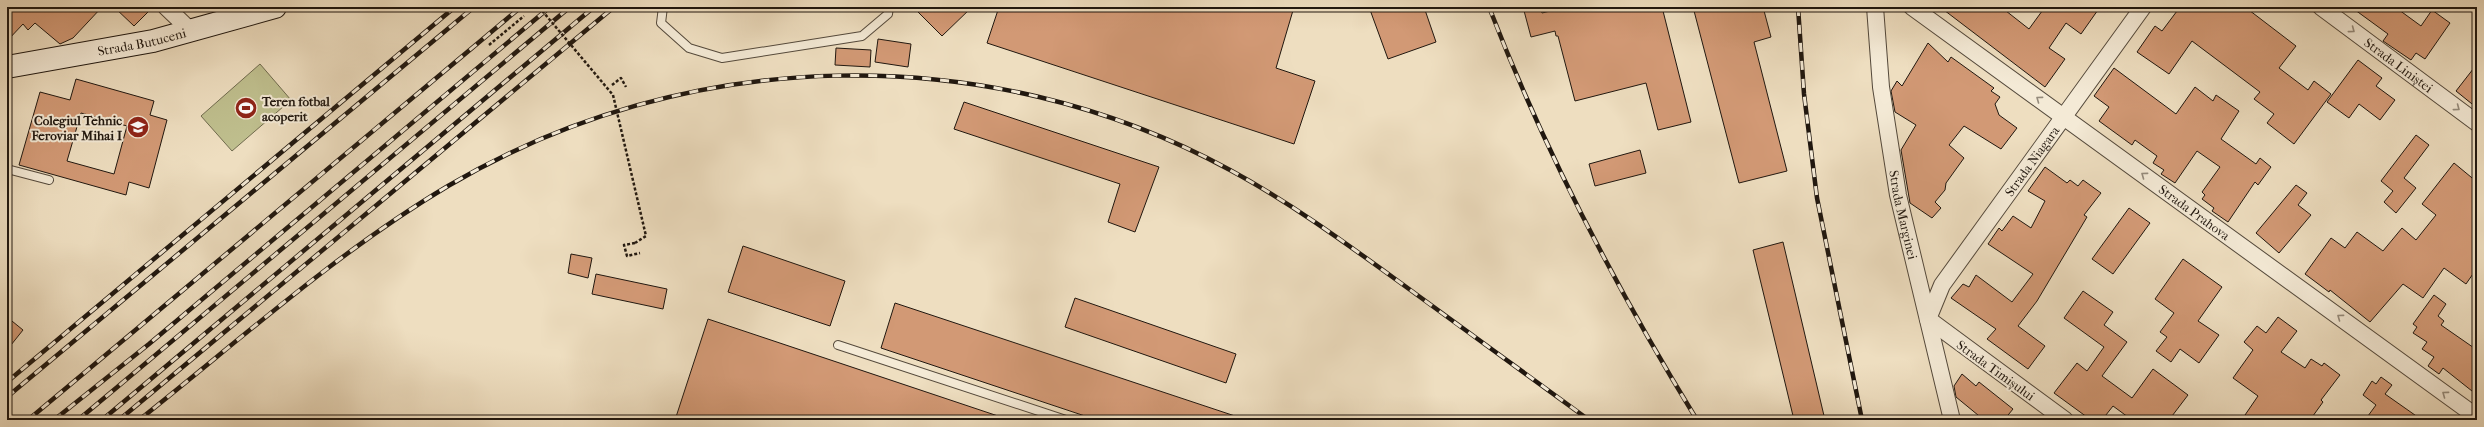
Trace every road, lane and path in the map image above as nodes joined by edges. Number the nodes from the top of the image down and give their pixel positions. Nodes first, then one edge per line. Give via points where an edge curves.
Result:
1 (166, 7) edge
2 (275, 7) edge
3 (539, 7) edge
4 (663, 7) edge
5 (889, 7) edge
6 (1875, 7) edge
7 (1912, 7) edge
8 (2143, 7) edge
9 (2321, 7) edge
10 (524, 16) dead end
11 (191, 31) junction
12 (489, 45) dead end
13 (7, 66) edge
14 (612, 85) dead end
15 (626, 87) dead end
16 (2062, 116) junction
17 (2477, 123) edge
18 (7, 169) edge
19 (49, 180) dead end
20 (640, 253) dead end
21 (1928, 319) junction
22 (838, 345) dead end
23 (2477, 417) edge
24 (1066, 420) edge
25 (1952, 420) edge
26 (2065, 420) edge

1 - 11 street
2 - 11 street, Strada Butuceni
3 - 20 path, bridge via 613,95 646,236 635,243 624,245 627,256
4 - 5 lane via 661,23 689,48 722,58 862,36 888,14
6 - 21 street, Strada Marginei via 1881,87 1898,195
16 -> 7 street, Strada Prahova
8 - 16 street, Strada Niagara
9 -> 17 street, Strada Liniștei
10 - 12 path
11 - 13 street, Strada Butuceni via 153,41
14 - 15 path via 620,78
16 - 21 street, Strada Niagara via 1942,285
23 -> 16 street, Strada Prahova
18 - 19 lane
21 - 25 street, Strada Marginei
21 - 26 street, Strada Timișului
22 - 24 lane

